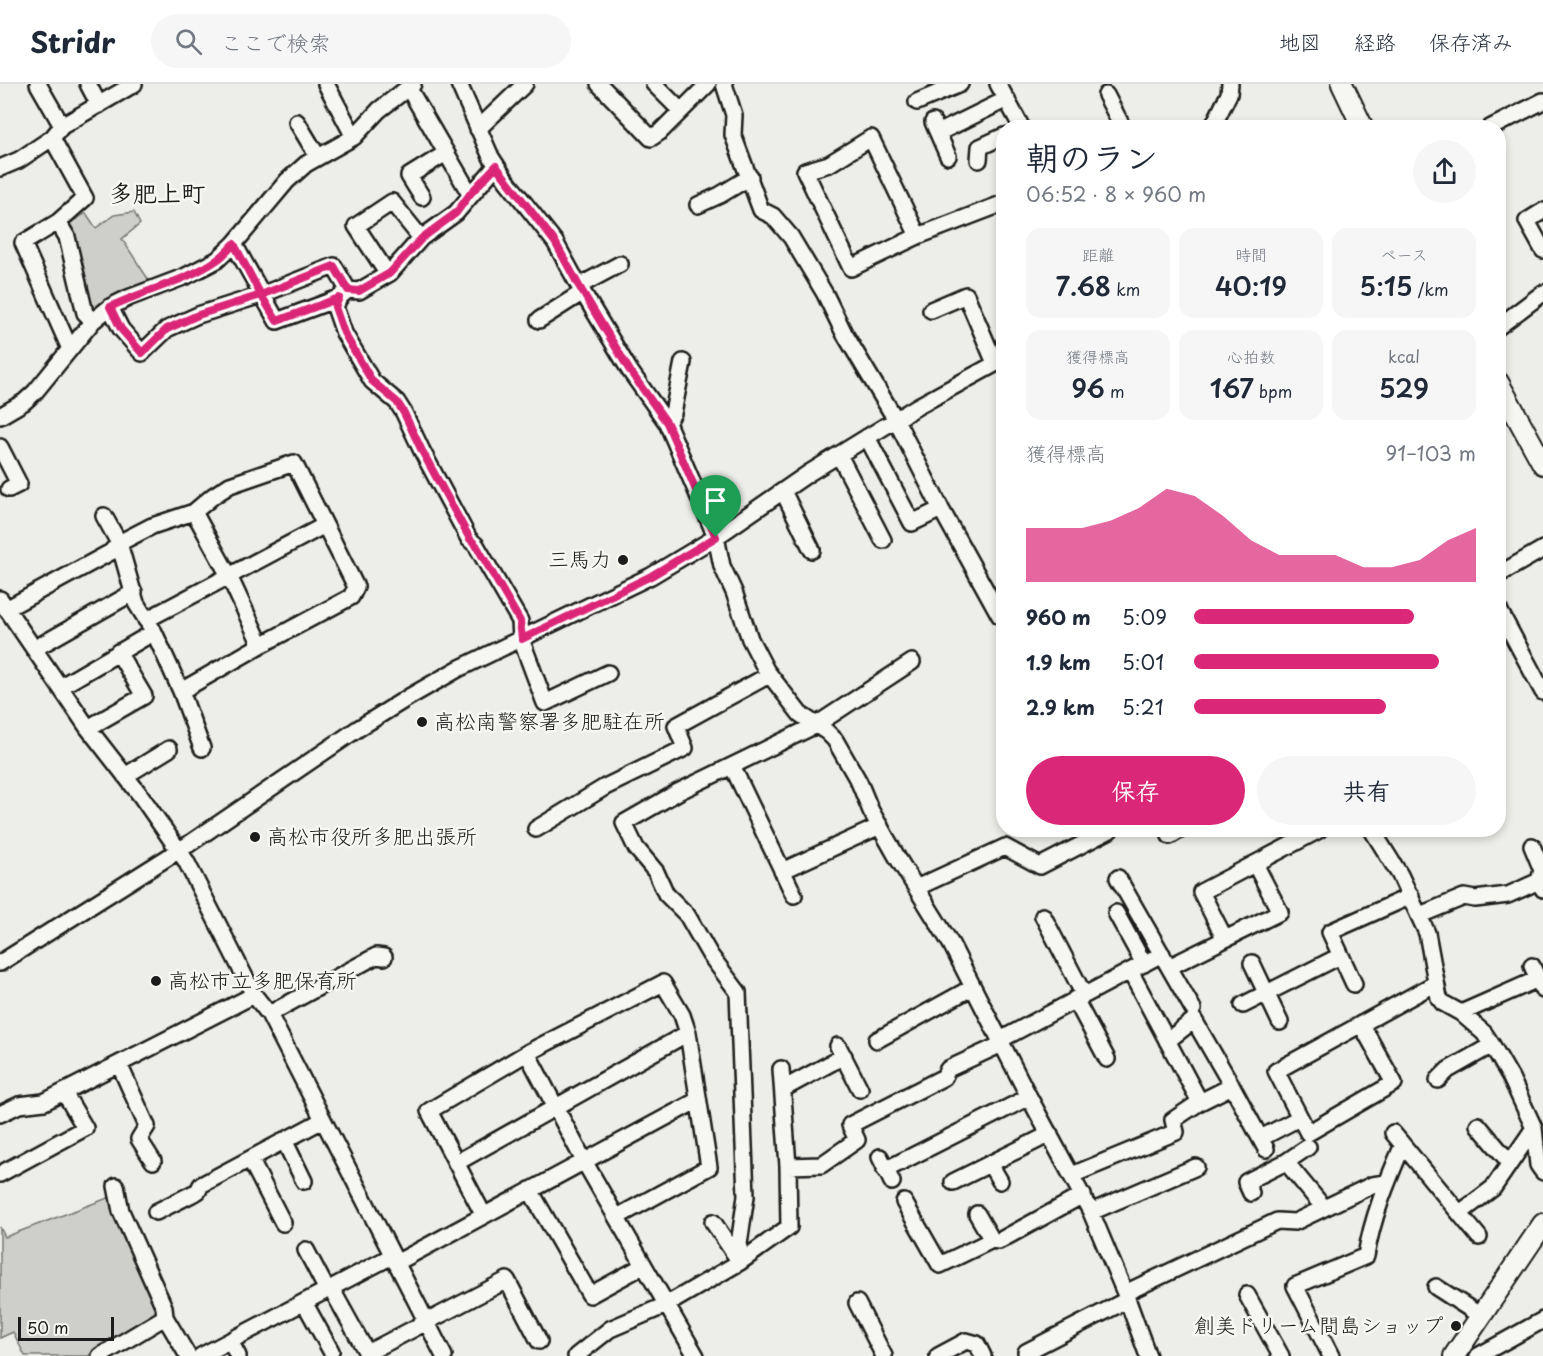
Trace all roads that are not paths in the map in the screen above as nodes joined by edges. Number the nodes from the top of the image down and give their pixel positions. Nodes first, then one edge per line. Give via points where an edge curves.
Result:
1 (39, 84) edge
2 (88, 84) edge
3 (134, 84) edge
4 (326, 84) edge
5 (459, 84) edge
6 (525, 84) edge
7 (598, 84) edge
8 (654, 84) edge
9 (708, 84) edge
10 (724, 84) edge
11 (960, 84) edge
12 (998, 84) edge
13 (1230, 84) edge
14 (1342, 84) edge
15 (411, 86) edge
16 (1107, 95) dead end
17 (1007, 99) junction
18 (1543, 101) edge
19 (917, 102) dead end
20 (99, 105) junction
21 (681, 111) junction
22 (1018, 120) edge
23 (1118, 120) edge
24 (1216, 120) edge
25 (1359, 120) edge
26 (1506, 120) edge
27 (297, 122) dead end
28 (478, 129) junction
29 (57, 132) junction
30 (354, 136) junction
31 (996, 140) edge
32 (446, 153) junction
33 (948, 156) dead end
34 (318, 157) junction
35 (979, 160) dead end
36 (496, 166) junction
37 (0, 168) edge
38 (750, 177) junction
39 (470, 194) junction
40 (422, 197) dead end
41 (698, 205) dead end
42 (996, 206) edge
43 (1543, 211) edge
44 (58, 222) junction
45 (918, 236) junction
46 (422, 238) junction
47 (234, 244) junction
48 (1543, 250) edge
49 (620, 264) dead end
50 (390, 273) junction
51 (580, 289) junction
52 (1543, 293) edge
53 (344, 294) junction
54 (261, 295) junction
55 (110, 307) junction
56 (931, 310) dead end
57 (539, 320) dead end
58 (93, 321) junction
59 (1506, 321) edge
60 (70, 350) junction
61 (996, 355) edge
62 (683, 362) dead end
63 (996, 363) edge
64 (1506, 397) edge
65 (0, 416) edge
66 (896, 420) junction
67 (667, 423) junction
68 (867, 437) junction
69 (0, 447) edge
70 (839, 455) junction
71 (1543, 464) edge
72 (9, 489) dead end
73 (783, 491) junction
74 (941, 509) junction
75 (194, 512) junction
76 (104, 516) dead end
77 (325, 525) junction
78 (716, 537) junction
79 (883, 540) dead end
80 (119, 543) junction
81 (1543, 549) edge
82 (812, 550) dead end
83 (1506, 570) edge
84 (229, 576) junction
85 (134, 592) junction
86 (3, 604) edge
87 (996, 609) edge
88 (1506, 623) edge
89 (150, 626) junction
90 (522, 639) junction
91 (261, 645) junction
92 (34, 650) junction
93 (118, 652) junction
94 (912, 662) dead end
95 (608, 673) dead end
96 (769, 675) junction
97 (60, 687) junction
98 (181, 691) junction
99 (1543, 692) edge
100 (816, 725) junction
101 (88, 728) junction
102 (202, 748) dead end
103 (169, 749) dead end
104 (735, 772) dead end
105 (125, 776) junction
106 (880, 826) junction
107 (536, 829) dead end
108 (1096, 837) edge
109 (1306, 837) edge
110 (1376, 837) edge
111 (1532, 846) dead end
112 (178, 851) junction
113 (1255, 864) junction
114 (782, 871) junction
115 (1118, 878) dead end
116 (1541, 885) edge
117 (916, 888) junction
118 (794, 895) dead end
119 (1411, 896) junction
120 (1116, 913) dead end
121 (1420, 915) junction
122 (1043, 916) dead end
123 (1225, 939) junction
124 (1340, 956) junction
125 (384, 957) dead end
126 (1165, 960) junction
127 (0, 963) edge
128 (1252, 963) dead end
129 (1137, 968) junction
130 (1537, 978) edge
131 (1436, 983) junction
132 (1354, 984) dead end
133 (973, 987) junction
134 (1267, 993) junction
135 (254, 995) junction
136 (1080, 997) junction
137 (1243, 1005) dead end
138 (1193, 1009) dead end
139 (1461, 1013) junction
140 (269, 1014) junction
141 (1280, 1022) dead end
142 (1361, 1024) junction
143 (688, 1033) junction
144 (877, 1040) dead end
145 (1167, 1041) junction
146 (1001, 1042) junction
147 (1492, 1045) junction
148 (527, 1053) junction
149 (1107, 1059) dead end
150 (119, 1064) junction
151 (781, 1069) dead end
152 (1438, 1080) dead end
153 (1232, 1086) junction
154 (783, 1089) junction
155 (860, 1089) dead end
156 (64, 1092) junction
157 (1029, 1097) junction
158 (698, 1100) junction
159 (1200, 1102) junction
160 (555, 1107) junction
161 (0, 1114) edge
162 (1299, 1118) junction
163 (323, 1120) junction
164 (1478, 1125) dead end
165 (1534, 1128) junction
166 (1393, 1133) dead end
167 (1050, 1134) junction
168 (284, 1140) junction
169 (1308, 1147) dead end
170 (1402, 1147) junction
171 (250, 1159) junction
172 (153, 1161) dead end
173 (584, 1161) junction
174 (1286, 1162) junction
175 (456, 1163) junction
176 (1510, 1163) junction
177 (990, 1164) junction
178 (788, 1166) junction
179 (1196, 1167) dead end
180 (886, 1170) dead end
181 (1543, 1172) edge
182 (0, 1174) edge
183 (1072, 1175) junction
184 (304, 1181) dead end
185 (1000, 1181) dead end
186 (953, 1182) dead end
187 (1386, 1183) junction
188 (116, 1186) dead end
189 (530, 1190) junction
190 (1251, 1193) dead end
191 (1083, 1195) junction
192 (904, 1202) dead end
193 (1324, 1208) junction
194 (156, 1212) dead end
195 (1091, 1212) junction
196 (1460, 1213) junction
197 (483, 1214) junction
198 (978, 1214) dead end
199 (617, 1217) junction
200 (713, 1222) dead end
201 (283, 1223) dead end
202 (1543, 1224) edge
203 (1479, 1237) dead end
204 (992, 1240) junction
205 (306, 1250) dead end
206 (394, 1260) junction
207 (740, 1262) junction
208 (643, 1266) junction
209 (1436, 1287) dead end
210 (329, 1289) junction
211 (1247, 1295) dead end
212 (1126, 1296) junction
213 (304, 1302) junction
214 (857, 1303) dead end
215 (666, 1305) junction
216 (1481, 1316) junction
217 (165, 1317) junction
218 (1543, 1320) edge
219 (427, 1322) junction
220 (230, 1341) junction
221 (540, 1341) dead end
222 (124, 1350) edge
223 (331, 1351) dead end
224 (1026, 1352) dead end
225 (100, 1356) edge
226 (188, 1356) edge
227 (201, 1356) edge
228 (238, 1356) edge
229 (444, 1356) edge
230 (576, 1356) edge
231 (696, 1356) edge
232 (884, 1356) edge
233 (938, 1356) edge
234 (983, 1356) edge
235 (1148, 1356) edge
236 (1281, 1356) edge
237 (1331, 1356) edge
238 (1454, 1356) edge
239 (1478, 1356) edge

1 - 29 street
2 - 20 street
3 - 20 street
4 - 30 street
5 - 28 street
6 - 28 street
7 - 21 street via 651,138
8 - 21 street
9 - 21 street
10 - 38 street via 734,115 734,135
11 - 19 street
12 - 17 street
13 - 24 street
14 - 25 main road
15 - 30 street
15 - 32 street
16 - 23 street
17 - 22 street
17 - 33 street via 936,127
18 - 26 street
20 - 29 street
27 - 34 street
28 - 36 street
29 - 37 street via 19,160
29 - 44 street via 85,198
30 - 34 street
31 - 35 street via 980,147
32 - 39 street
32 - 40 street via 409,176
34 - 47 street via 288,181
36 - 39 street
36 - 51 street via 555,242
38 - 41 street
38 - 66 street via 761,210 773,216 791,237
39 - 46 street via 456,213
42 - 45 street
43 - 48 street via 1527,221
44 - 58 street via 67,237 85,313
44 - 60 street via 23,243
45 - 45 street via 851,268 805,171 829,164 871,138
46 - 50 street
46 - 50 street via 392,202 356,226
47 - 54 street
47 - 55 street via 217,260 186,276
49 - 51 street
50 - 53 street via 359,291
51 - 57 street
51 - 67 street
52 - 59 street
53 - 54 street via 277,321
53 - 54 street via 334,266
53 - 90 street via 335,307 344,333 372,381 404,413 470,539 520,621
54 - 55 street via 167,329 142,353 121,329
55 - 58 street
56 - 61 street via 966,295
58 - 60 street
60 - 65 street via 35,392
62 - 67 street via 673,413
63 - 66 street
64 - 71 main road
66 - 68 street
66 - 74 street
67 - 78 street
68 - 70 street
68 - 74 street via 912,523
69 - 72 street via 19,484
70 - 73 street
70 - 79 street
73 - 78 street
73 - 82 street
74 - 87 street
75 - 77 street via 230,485 294,463
75 - 80 street via 152,526
75 - 84 street
76 - 80 street
77 - 84 street
77 - 91 street via 356,587 351,597
78 - 90 street via 651,576
78 - 96 street via 722,566 750,639
80 - 85 street
80 - 86 street via 111,552
81 - 83 street
84 - 89 street
84 - 91 street
85 - 89 street
85 - 92 street
86 - 92 street
88 - 99 street
89 - 93 street
89 - 98 street
90 - 95 street via 545,703
90 - 112 street via 408,697
91 - 98 street
92 - 97 street
93 - 97 street
93 - 101 street via 144,696
94 - 100 street
96 - 100 street via 800,714
96 - 107 street via 676,726 685,748 605,787
97 - 101 street
98 - 102 street
100 - 106 street via 835,740
100 - 207 street via 678,792 624,823 666,894 687,915 738,993 746,1196
101 - 105 street
103 - 105 street
104 - 114 street
105 - 112 street
106 - 114 street
106 - 117 street
108 - 117 street via 1040,866 1005,847
109 - 113 street
110 - 119 street
111 - 116 street via 1542,870
112 - 127 street
112 - 135 street
113 - 123 street via 1201,892
113 - 123 street via 1280,912
114 - 118 street
115 - 126 street
116 - 121 street via 1508,895 1464,897
117 - 133 street
119 - 121 street
119 - 124 street via 1330,932
120 - 129 street
121 - 131 street
122 - 136 street
123 - 126 street
124 - 132 street
124 - 134 street
125 - 140 street via 376,956
126 - 129 street
126 - 138 street
128 - 134 street
129 - 136 street
129 - 145 street
130 - 139 street
131 - 139 street via 1443,1003
131 - 142 street
133 - 144 street
133 - 146 street
134 - 137 street
134 - 141 street
135 - 140 street
135 - 150 street
136 - 146 street
136 - 149 street
139 - 147 street
140 - 163 street
142 - 162 street via 1276,1071
142 - 162 street via 1394,1083 1308,1133
143 - 148 street via 663,983
143 - 158 street
143 - 160 street
145 - 153 street via 1194,1020
145 - 159 street
146 - 157 street
146 - 178 street via 948,1069 944,1077 850,1125 857,1140 821,1165
147 - 152 street
147 - 165 street
148 - 160 street
148 - 175 street via 429,1111
150 - 156 street
150 - 172 street via 147,1126 139,1139
151 - 154 street
153 - 159 street
153 - 162 street via 1263,1144
154 - 155 street via 841,1051
154 - 178 street
156 - 161 street
156 - 182 street via 85,1128
157 - 167 street
157 - 180 street
158 - 173 street
158 - 199 street via 709,1167
159 - 183 street via 1173,1120 1176,1132
160 - 173 street
160 - 175 street
163 - 168 street
163 - 206 street
164 - 176 street
165 - 176 street
165 - 181 street via 1538,1165
166 - 170 street
167 - 177 street
167 - 183 street
168 - 171 street
168 - 184 street
169 - 174 street
170 - 187 street
170 - 196 street
171 - 194 street via 198,1179 198,1191
171 - 201 street
173 - 189 street
173 - 199 street
174 - 190 street via 1246,1182
174 - 193 street
175 - 197 street
176 - 196 street via 1493,1188
177 - 185 street
177 - 186 street
178 - 207 street via 789,1227
179 - 195 street
183 - 191 street
187 - 193 street via 1372,1185
187 - 237 street via 1366,1256 1295,1286
188 - 217 street via 121,1211
189 - 197 street
189 - 208 street via 590,1295
191 - 195 street
191 - 204 street via 999,1241
192 - 204 street via 940,1265
193 - 212 street via 1295,1222 1277,1221
195 - 212 street
196 - 203 street
197 - 206 street
198 - 204 street
199 - 208 street
200 - 207 street
202 - 216 main road
205 - 210 street
206 - 210 street
206 - 219 street
207 - 215 street
208 - 215 street
209 - 216 street
210 - 213 street
210 - 219 street via 367,1353
211 - 236 street
212 - 224 street
212 - 235 street
213 - 220 street
213 - 223 street
214 - 232 street
215 - 230 street via 610,1329
215 - 231 street
216 - 238 main road
217 - 222 street
217 - 226 street
218 - 239 street
219 - 221 street via 507,1280
219 - 229 street
220 - 227 street
220 - 228 street
222 - 225 street
233 - 234 street via 966,1341 977,1344

